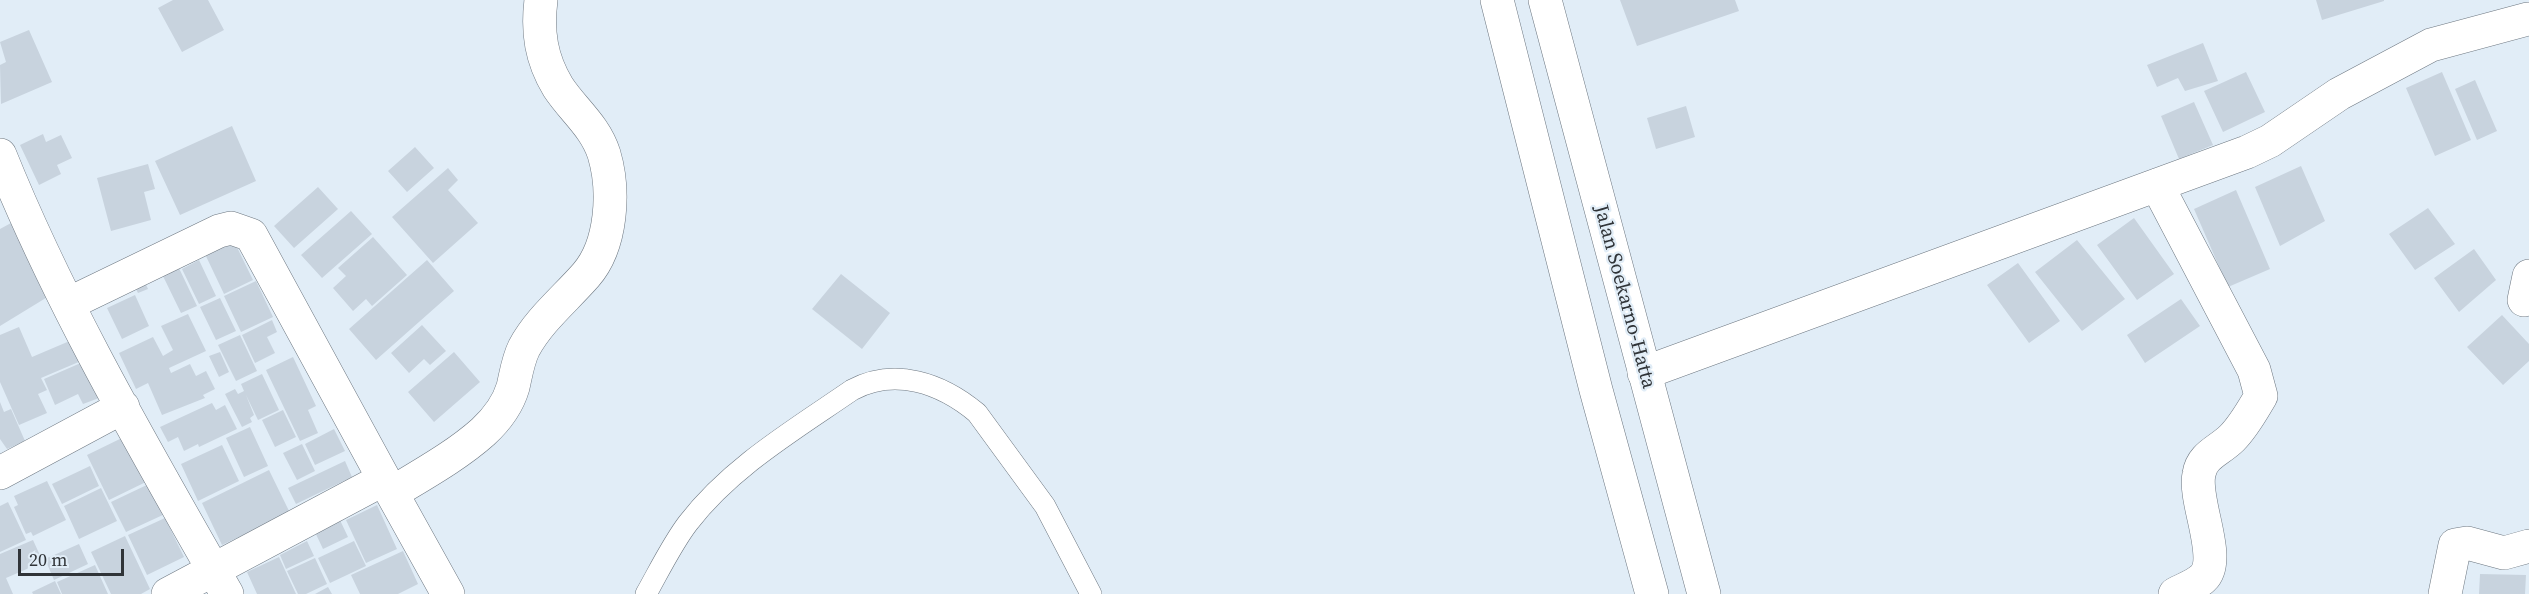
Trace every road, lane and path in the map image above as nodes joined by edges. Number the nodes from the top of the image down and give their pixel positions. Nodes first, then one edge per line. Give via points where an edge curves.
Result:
1 (541, 0) edge
2 (1497, 0) edge
3 (1545, 0) edge
4 (2525, 14) edge
5 (0, 154) edge
6 (2157, 185) junction
7 (8, 200) edge
8 (68, 304) junction
9 (1644, 373) junction
10 (123, 407) junction
11 (0, 473) edge
12 (388, 486) junction
13 (2529, 546) edge
14 (219, 581) edge
15 (168, 594) edge
16 (448, 594) edge
17 (646, 594) edge
18 (1091, 594) edge
19 (1652, 594) edge
20 (1704, 594) edge
21 (2175, 594) edge
22 (2445, 594) edge

1 - 12 street via 538,30 544,58 558,87 596,136 604,155 609,221 601,249 587,274 528,342 512,389 500,413 483,432 457,452
2 - 19 street
3 - 9 street, Jalan Soekarno-Hatta
4 - 6 street via 2431,45 2339,94 2270,141
5 - 7 street
6 - 9 street
6 - 21 street via 2254,370 2261,396 2231,439 2205,458 2200,467 2198,485 2210,548 2208,569 2202,579
7 - 8 street
8 - 10 street
8 - 12 street via 219,231 231,228 251,234
9 - 20 street, Jalan Soekarno-Hatta
10 - 11 street
10 - 14 street
12 - 14 street
12 - 16 street
13 - 22 street via 2504,553 2467,543 2455,545
14 - 15 street
17 - 18 lane via 688,523 726,482 852,390 890,378 919,381 963,401 977,413 1045,506

